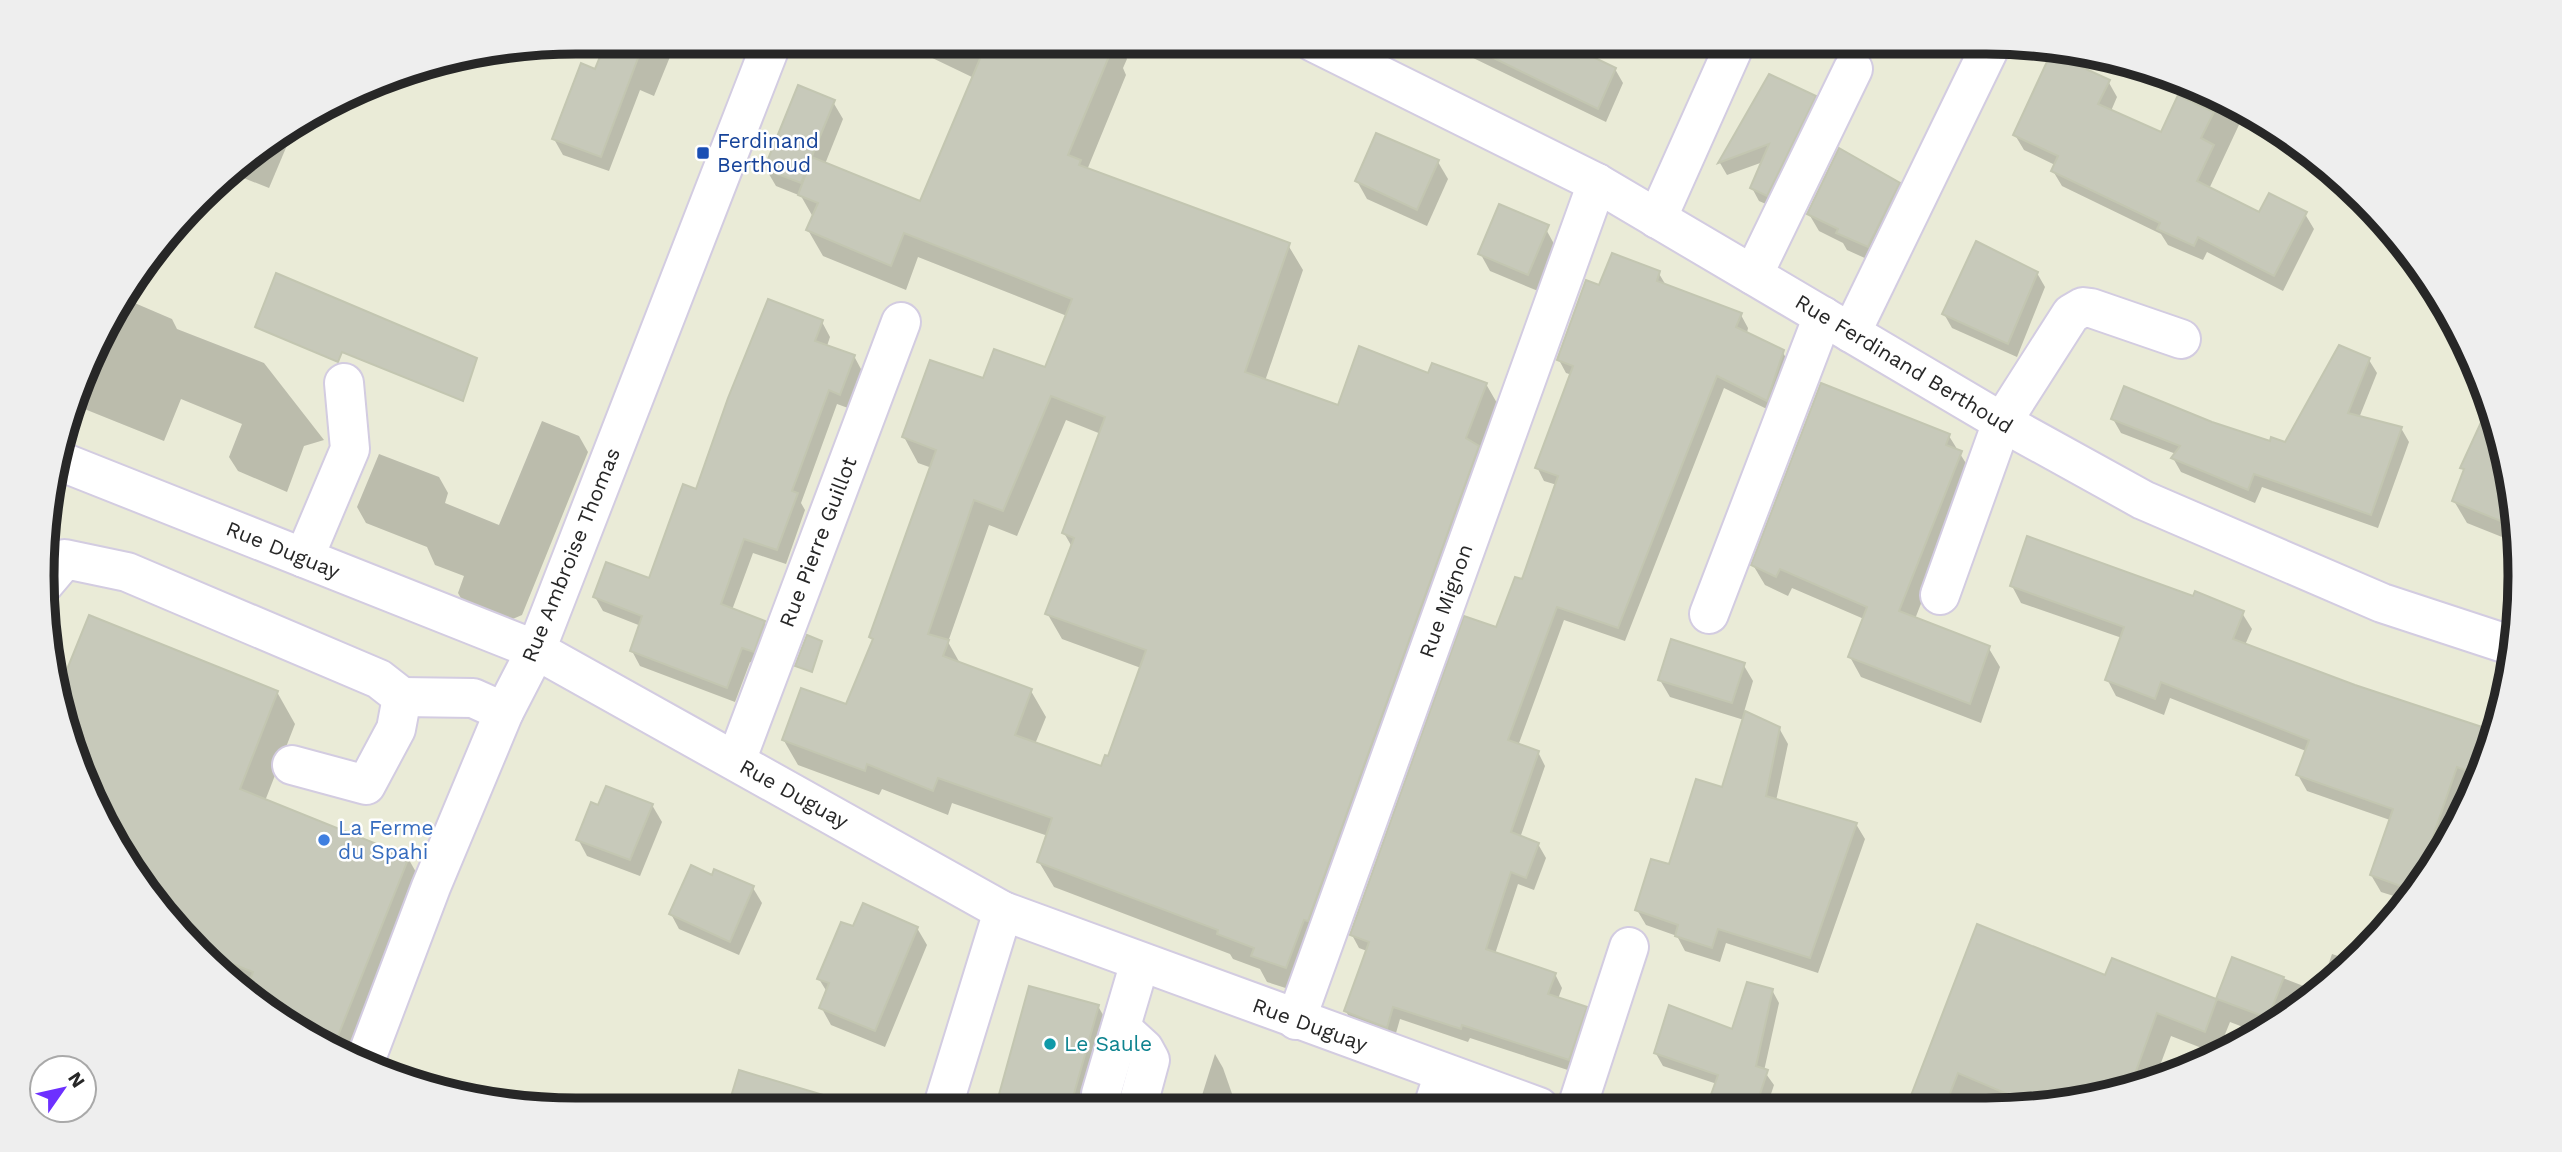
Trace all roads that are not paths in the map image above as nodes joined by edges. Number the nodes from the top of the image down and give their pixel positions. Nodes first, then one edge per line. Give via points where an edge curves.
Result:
1 (767, 54) edge
2 (1337, 54) edge
3 (1731, 54) edge
4 (1986, 54) edge
5 (1853, 69) dead end
6 (1597, 183) junction
7 (1657, 219) junction
8 (1753, 275) junction
9 (901, 322) dead end
10 (1837, 325) junction
11 (2181, 339) dead end
12 (344, 383) dead end
13 (2002, 422) junction
14 (66, 464) edge
15 (304, 558) junction
16 (54, 572) edge
17 (1940, 595) dead end
18 (1709, 614) dead end
19 (2503, 643) edge
20 (536, 650) junction
21 (402, 697) junction
22 (504, 712) junction
23 (736, 761) junction
24 (292, 765) dead end
25 (1003, 911) junction
26 (1629, 947) dead end
27 (1140, 962) junction
28 (1296, 1020) junction
29 (1121, 1028) junction
30 (367, 1054) edge
31 (1439, 1090) edge
32 (1101, 1094) dead end
33 (945, 1098) edge
34 (1140, 1098) edge
35 (1486, 1098) edge
36 (1580, 1098) edge

1 - 20 street, Rue Ambroise Thomas
2 - 6 street, Rue Ferdinand Berthoud
3 - 7 street
4 - 10 street
5 - 8 street
6 - 7 street, Rue Ferdinand Berthoud
6 - 28 street, Rue Mignon
7 - 8 street, Rue Ferdinand Berthoud
8 - 10 street, Rue Ferdinand Berthoud
9 - 23 street, Rue Pierre Guillot
10 - 13 street, Rue Ferdinand Berthoud
10 - 18 street
11 - 13 street via 2083,307 2071,314
12 - 15 street via 349,449
13 - 17 street
13 - 19 street, Rue Ferdinand Berthoud via 2143,500 2382,603
14 - 15 street, Rue Duguay
15 - 20 street, Rue Duguay
16 - 21 street via 65,559 127,572 379,679
20 - 22 street, Rue Ambroise Thomas
20 - 23 street, Rue Duguay
21 - 22 street via 473,698
21 - 24 street via 396,729 366,785
22 - 30 street, Rue Ambroise Thomas
23 - 25 street, Rue Duguay
25 - 27 street, Rue Duguay
25 - 33 street
26 - 36 street
27 - 28 street, Rue Duguay
27 - 29 street
28 - 31 street, Rue Duguay
29 - 32 street
29 - 34 street via 1150,1060
31 - 35 street, Rue Duguay

